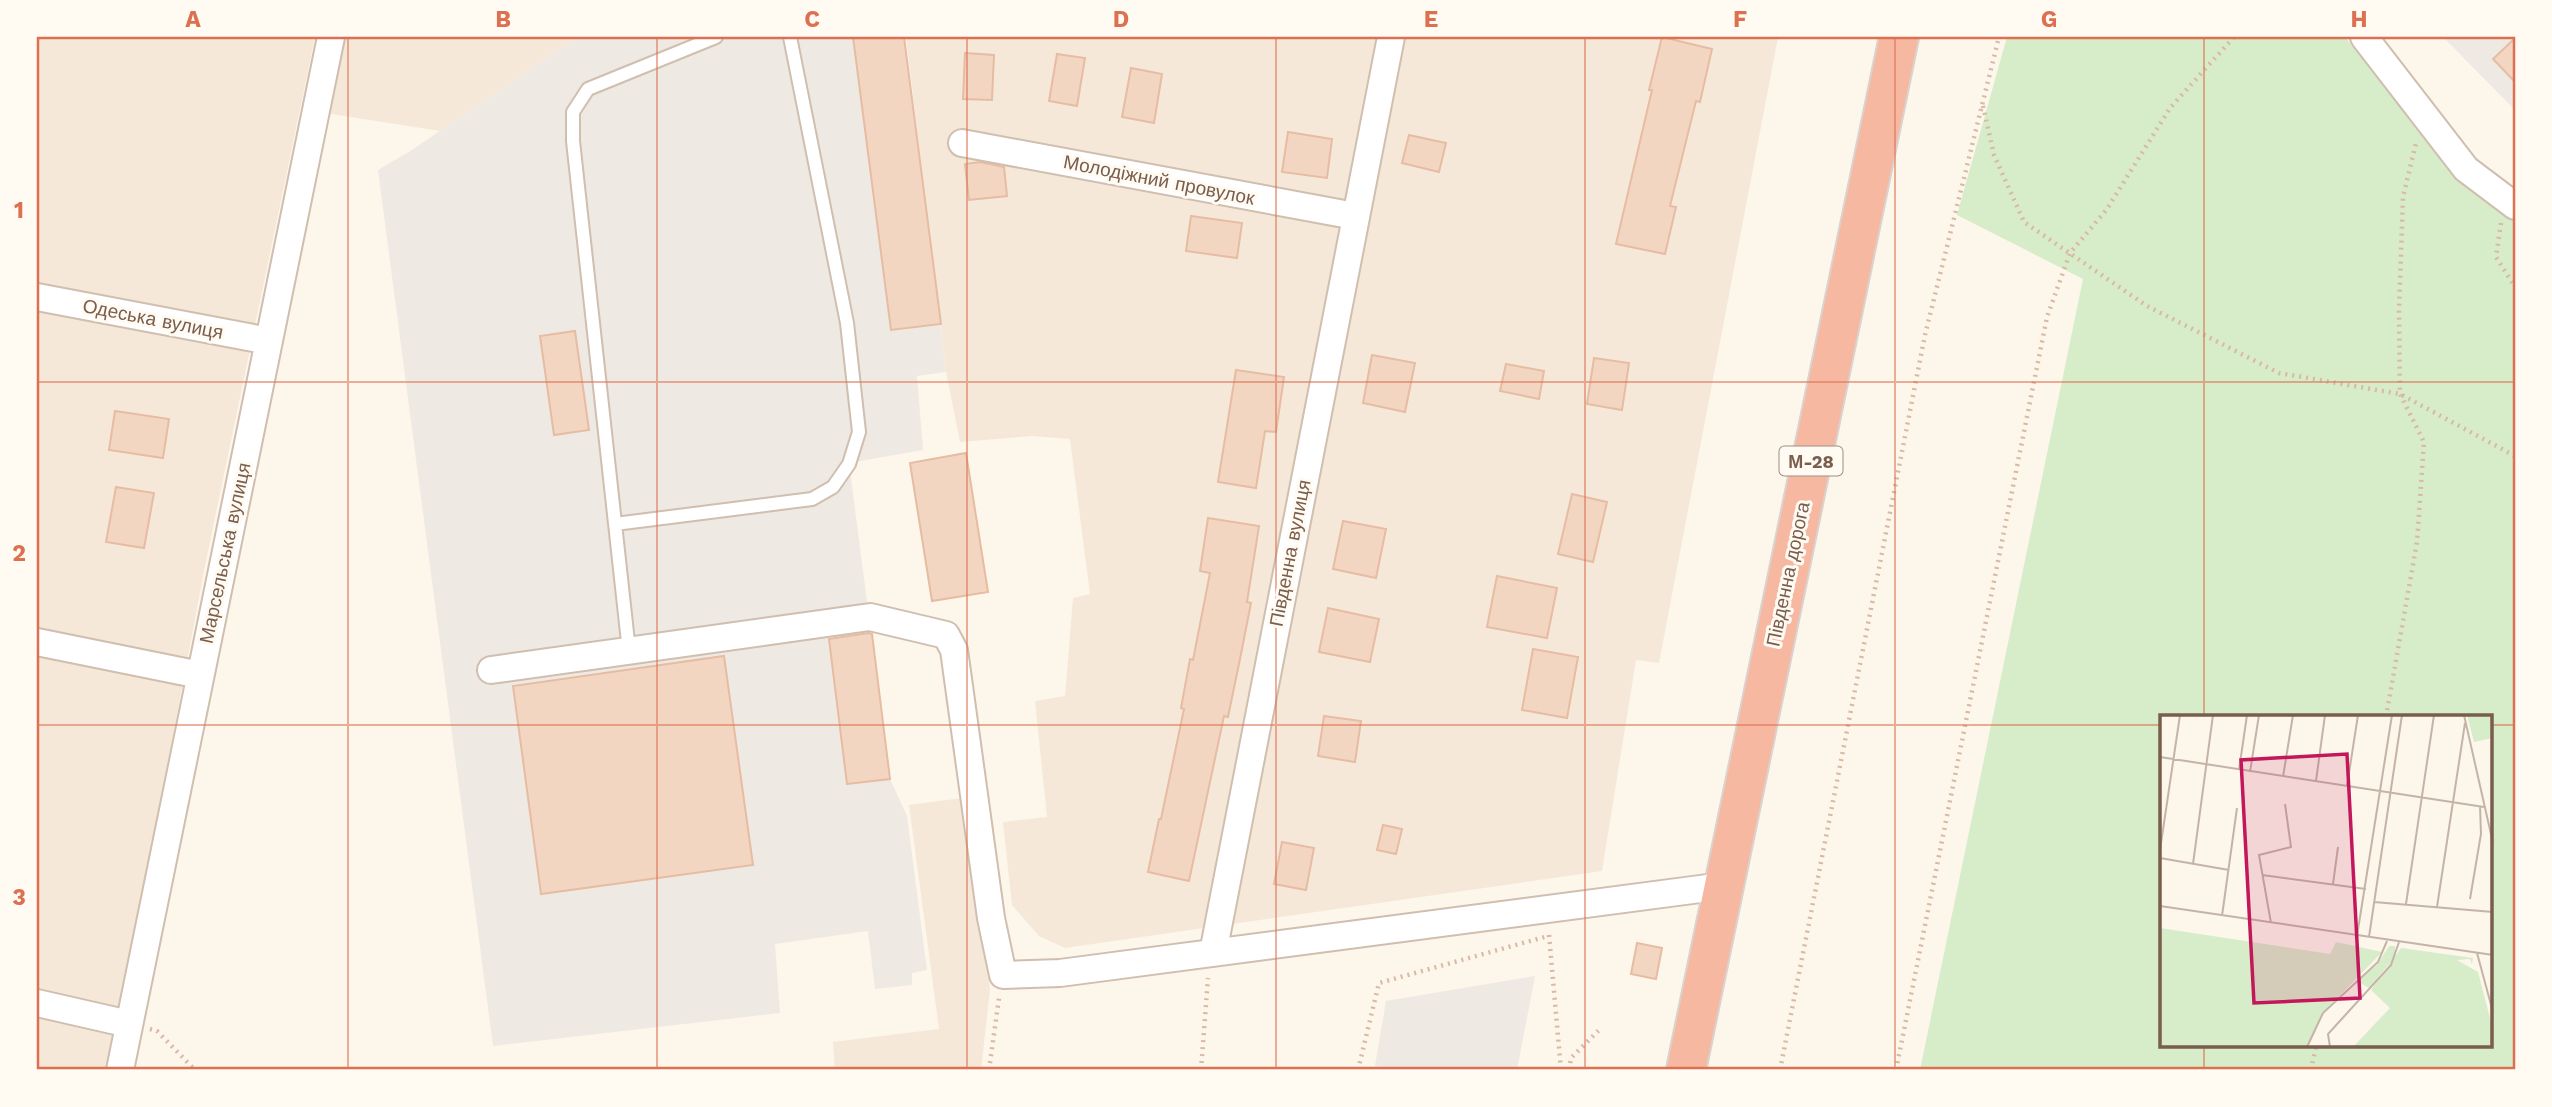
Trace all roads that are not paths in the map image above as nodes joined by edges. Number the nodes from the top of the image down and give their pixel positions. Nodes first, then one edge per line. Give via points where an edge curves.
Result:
1 (331, 37) edge
2 (716, 37) edge
3 (790, 37) edge
4 (1391, 37) edge
5 (1899, 37) edge
6 (2364, 37) edge
7 (962, 143) dead end
8 (2510, 202) edge
9 (1355, 216) junction
10 (37, 297) edge
11 (269, 341) junction
12 (615, 523) junction
13 (37, 642) edge
14 (629, 651) junction
15 (491, 670) dead end
16 (200, 676) junction
17 (1723, 886) junction
18 (1213, 953) junction
19 (37, 1003) edge
20 (129, 1024) junction
21 (120, 1070) edge
22 (1686, 1070) edge

1 - 11 street, Марсельська вулиця
2 - 12 lane via 588,89 573,112
3 - 12 lane via 848,323 859,432 849,464 833,487 812,499
4 - 9 street, Південна вулиця
5 - 17 highway, Південна дорога / М-28
6 - 8 street via 2466,169
7 - 9 street, Молодіжний провулок
9 - 18 street, Південна вулиця
10 - 11 street, Одеська вулиця
11 - 16 street, Марсельська вулиця
12 - 14 lane
13 - 16 street
14 - 15 street
14 - 18 street via 870,617 946,635 954,650 1003,975 1060,973
16 - 20 street, Марсельська вулиця
17 - 18 street
17 - 22 highway, Південна дорога / М-28
19 - 20 street
20 - 21 street, Марсельська вулиця

